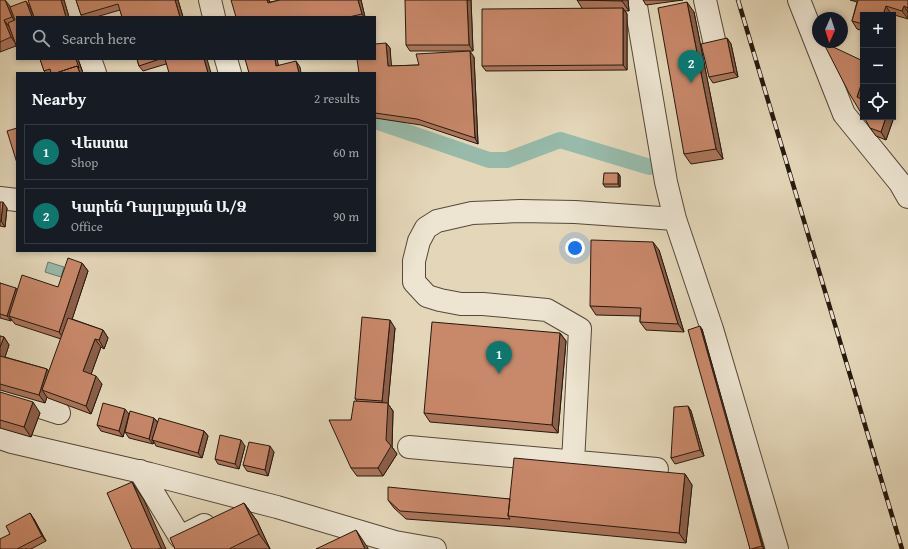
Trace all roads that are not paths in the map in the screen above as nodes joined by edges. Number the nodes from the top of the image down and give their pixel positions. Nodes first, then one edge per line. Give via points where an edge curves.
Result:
1 (70, 0) edge
2 (210, 0) edge
3 (635, 0) edge
4 (705, 0) edge
5 (799, 0) edge
6 (76, 16) edge
7 (214, 16) edge
8 (714, 40) edge
9 (90, 60) edge
10 (226, 60) edge
11 (95, 72) edge
12 (230, 72) edge
13 (908, 197) edge
14 (0, 198) edge
15 (16, 200) edge
16 (675, 219) junction
17 (0, 394) edge
18 (60, 413) dead end
19 (0, 438) edge
20 (409, 447) dead end
21 (573, 462) junction
22 (658, 469) dead end
23 (140, 471) junction
24 (254, 501) junction
25 (396, 545) edge
26 (435, 549) edge
27 (777, 549) edge

1 - 6 street
2 - 7 street
3 - 16 street via 666,182
4 - 8 street
5 - 13 street via 844,114 900,183
9 - 11 street
10 - 12 street
14 - 15 street
16 - 21 street via 575,212 472,213 436,220 426,228 420,242 414,261 414,282 427,296 461,304 547,310 580,329
16 - 27 street via 712,329
17 - 18 street
19 - 23 street
20 - 21 street
21 - 22 street
23 - 24 street
23 - 24 street via 180,537
24 - 25 street
25 - 26 street

